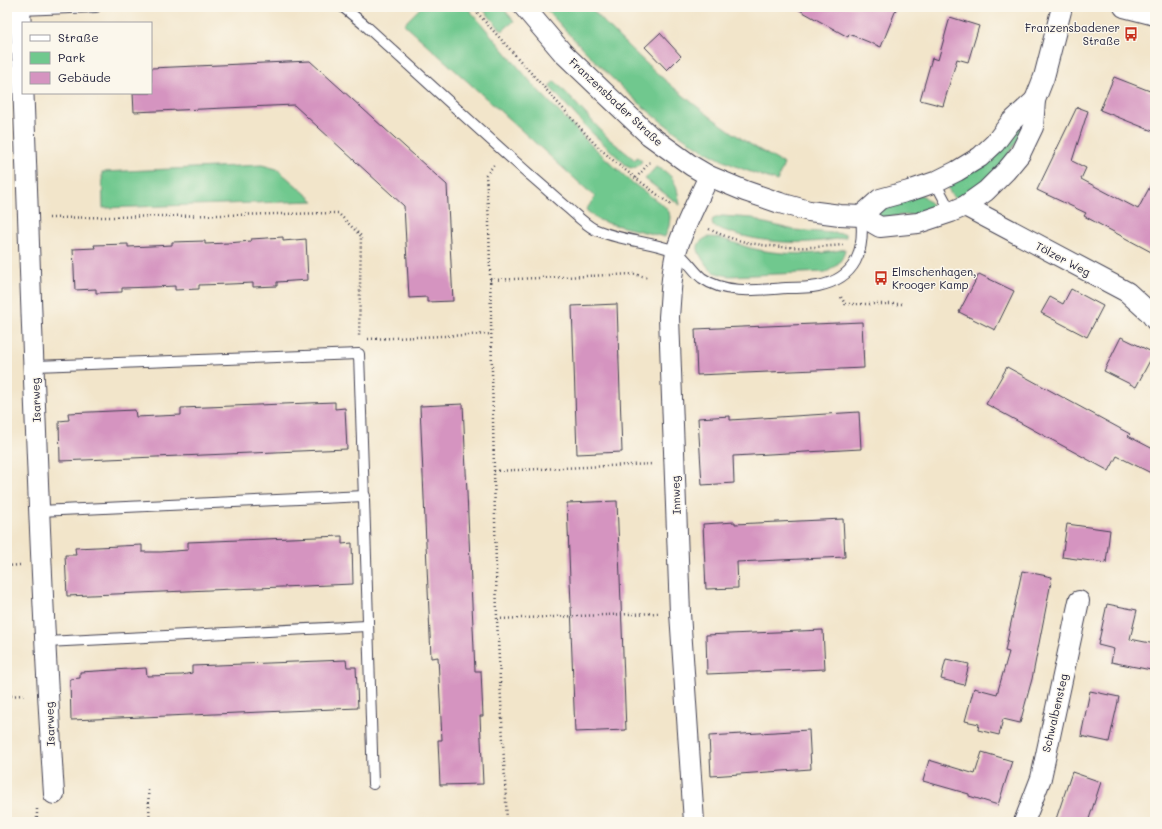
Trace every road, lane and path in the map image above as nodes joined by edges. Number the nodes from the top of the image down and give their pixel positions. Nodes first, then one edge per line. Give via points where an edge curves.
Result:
1 (96, 7) edge
2 (343, 7) edge
3 (524, 7) edge
4 (1062, 7) edge
5 (1124, 7) edge
6 (20, 9) edge
7 (1155, 15) edge
8 (14, 48) edge
9 (1035, 100) junction
10 (504, 152) junction
11 (709, 176) junction
12 (935, 182) junction
13 (958, 209) junction
14 (861, 216) junction
15 (28, 219) junction
16 (677, 251) junction
17 (490, 280) junction
18 (832, 283) junction
19 (671, 284) junction
20 (904, 304) dead end
21 (1155, 320) edge
22 (492, 334) junction
23 (359, 340) junction
24 (359, 354) junction
25 (34, 366) junction
26 (675, 463) junction
27 (494, 471) junction
28 (365, 496) junction
29 (39, 511) junction
30 (1079, 601) dead end
31 (680, 613) junction
32 (497, 619) junction
33 (367, 626) junction
34 (46, 642) junction
35 (373, 784) dead end
36 (148, 790) dead end
37 (54, 794) dead end
38 (150, 822) edge
39 (507, 822) edge
40 (694, 822) edge
41 (771, 822) edge
42 (783, 822) edge
43 (1024, 822) edge

1 - 6 lane
2 - 10 lane
3 - 11 street, Franzensbader Straße via 564,53 649,135
4 - 9 street, Franzensbader Straße via 1044,77
5 - 7 street
6 - 8 street, Isarweg
8 - 15 street, Isarweg
9 - 12 street, Franzensbader Straße via 980,156
9 - 13 street, Franzensbader Straße via 1033,127 1020,154 986,191
10 - 16 lane via 594,228
10 - 17 path via 486,175
11 - 14 street, Franzensbader Straße via 780,204 809,211
11 - 16 street, Innweg via 682,234
12 - 13 lane
12 - 14 street, Franzensbader Straße via 880,199
13 - 14 street, Franzensbader Straße via 918,223 880,227
13 - 21 street, Tölzer Weg via 1127,292
14 - 18 lane via 862,242 855,263 846,275
15 - 23 path via 338,212 360,236
15 - 25 street, Isarweg
16 - 18 lane via 701,277 712,284 729,289 814,287
16 - 19 street, Innweg
17 - 19 path via 634,274
17 - 22 path
18 - 20 path via 846,304
19 - 26 street, Innweg via 669,317
22 - 23 path
22 - 27 path
23 - 24 path
24 - 25 lane
24 - 28 lane
25 - 29 street, Isarweg
26 - 27 path
26 - 31 street, Innweg
27 - 32 path
28 - 29 lane
28 - 33 lane
29 - 34 street, Isarweg
30 - 43 street, Schwalbensteg via 1040,778
31 - 32 path
31 - 40 street, Innweg
32 - 39 path
33 - 34 lane
33 - 35 lane
34 - 37 street, Isarweg
36 - 38 path
41 - 42 path

